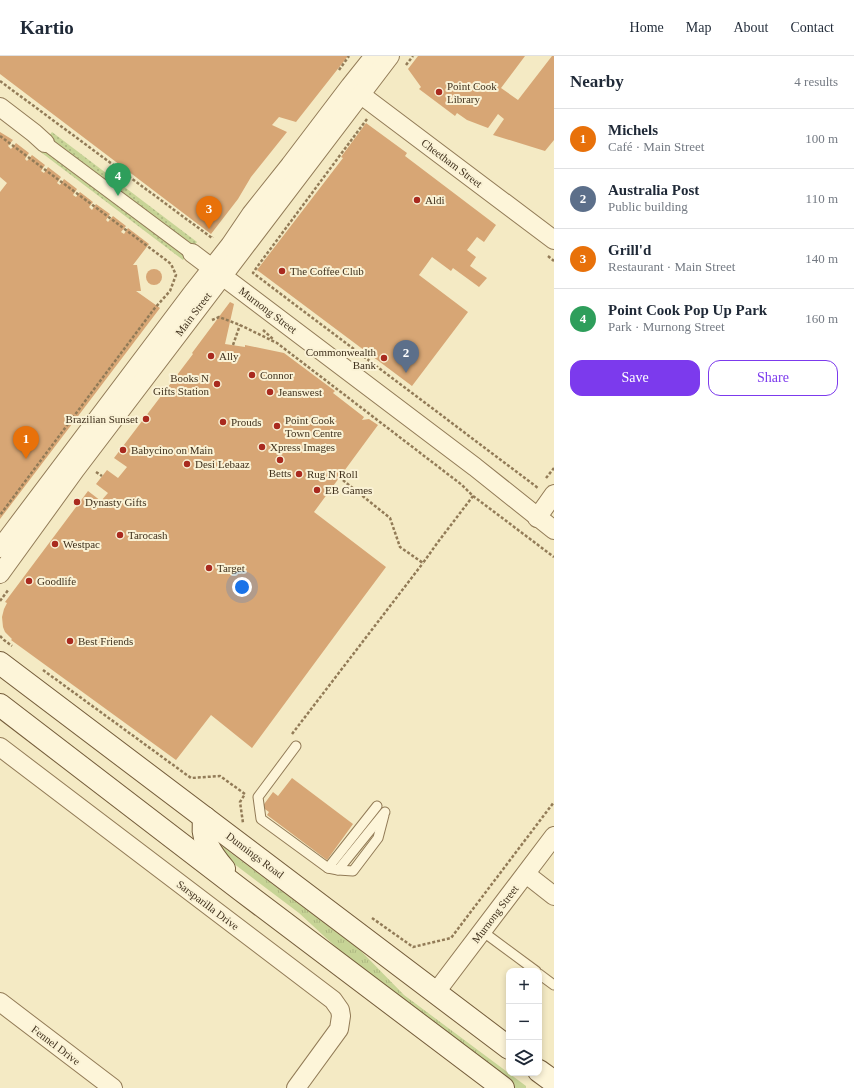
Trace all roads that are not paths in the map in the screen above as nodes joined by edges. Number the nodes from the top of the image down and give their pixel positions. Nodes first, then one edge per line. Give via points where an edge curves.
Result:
1 (374, 56) edge
2 (390, 56) edge
3 (356, 90) junction
4 (0, 107) edge
5 (45, 143) joint
6 (554, 240) edge
7 (192, 253) joint
8 (218, 272) junction
9 (552, 496) edge
10 (537, 518) junction
11 (554, 530) edge
12 (0, 548) edge
13 (0, 574) edge
14 (8, 656) edge
15 (0, 705) edge
16 (0, 746) edge
17 (296, 746) dead end
18 (377, 806) dead end
19 (385, 812) dead end
20 (205, 818) junction
21 (554, 836) edge
22 (328, 868) junction
23 (526, 874) junction
24 (241, 890) junction
25 (554, 896) edge
26 (482, 931) junction
27 (532, 968) edge
28 (542, 976) edge
29 (554, 985) edge
30 (436, 992) junction
31 (0, 1002) edge
32 (506, 1046) edge
33 (113, 1088) edge
34 (296, 1088) edge
35 (503, 1088) edge

1 - 3 street, Main Street
2 - 3 street, Main Street
3 - 6 street, Cheetham Street
3 - 8 street, Main Street
4 - 5 street, Murnong Street
5 - 7 street, Murnong Street
7 - 8 street, Murnong Street
8 - 10 street, Murnong Street via 476,467
8 - 12 street, Main Street
8 - 13 street, Main Street via 205,298
9 - 10 street
10 - 11 street, Murnong Street
14 - 20 main road, Dunnings Road
15 - 24 main road
16 - 34 street, Sarsparilla Drive via 333,1000 342,1016 340,1029
17 - 22 lane via 258,797 261,819
18 - 22 lane
19 - 22 lane via 338,870
20 - 24 main road via 203,825 208,846
20 - 30 main road, Dunnings Road
21 - 23 street, Murnong Street
23 - 25 street
23 - 26 street, Murnong Street
24 - 35 main road
26 - 27 lane
26 - 30 street, Murnong Street
28 - 29 lane
30 - 32 main road, Dunnings Road
31 - 33 street, Fennel Drive

